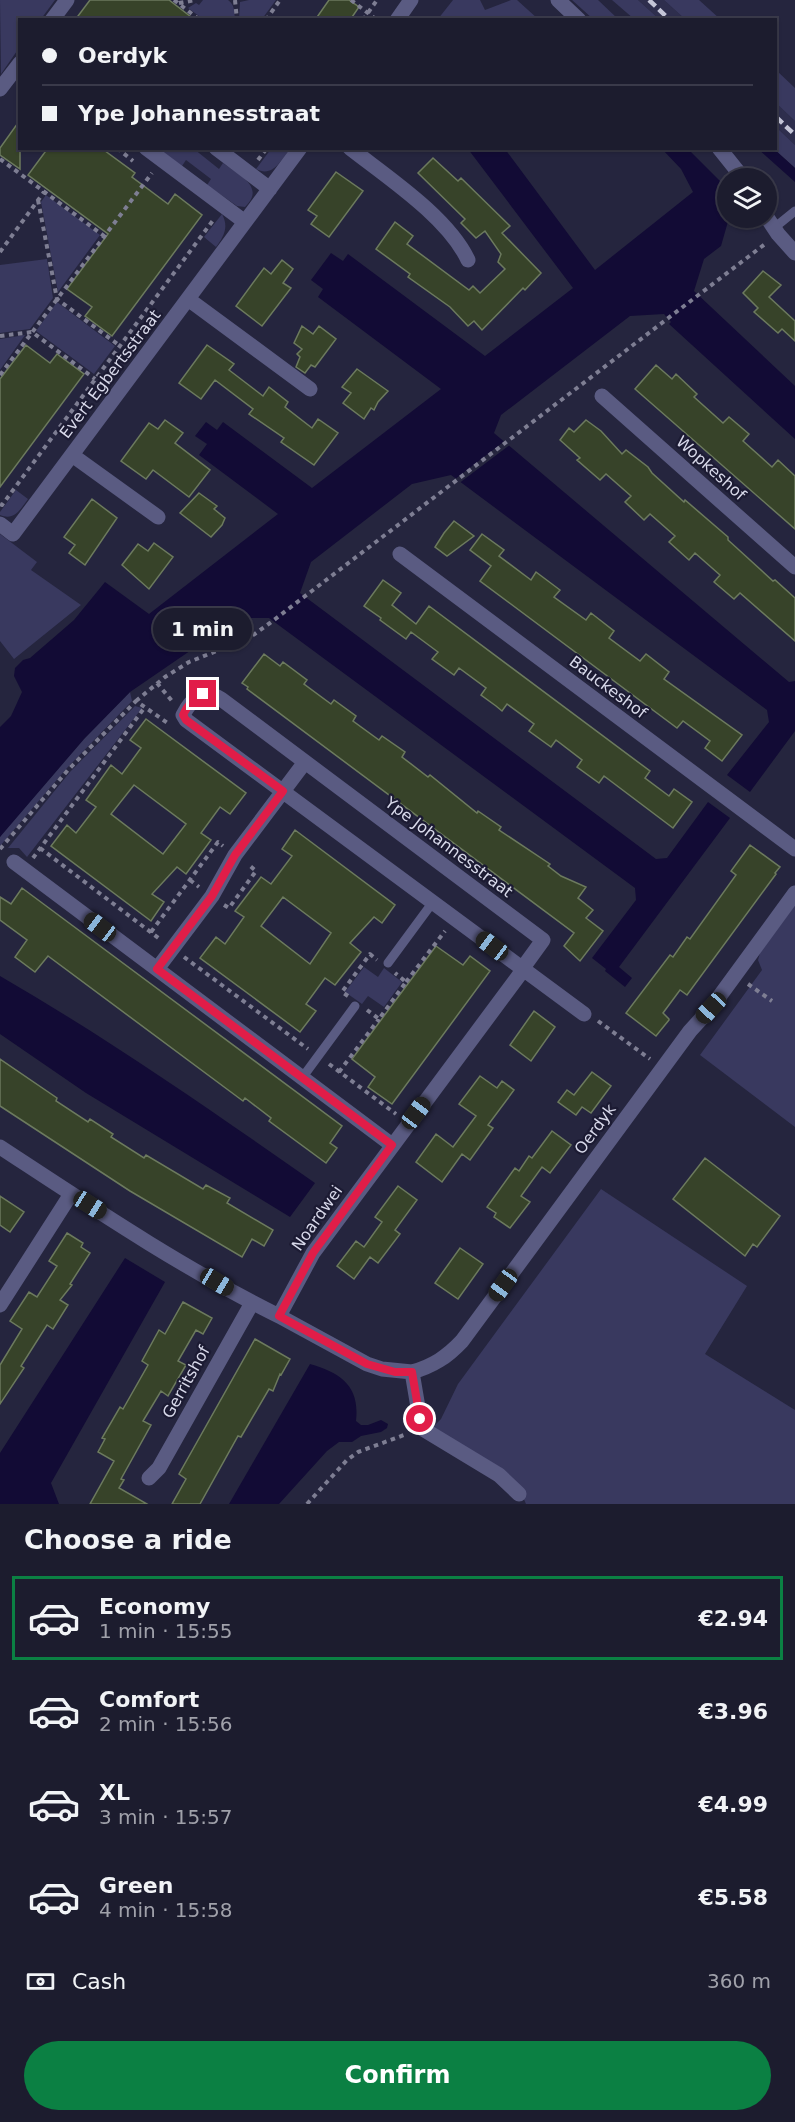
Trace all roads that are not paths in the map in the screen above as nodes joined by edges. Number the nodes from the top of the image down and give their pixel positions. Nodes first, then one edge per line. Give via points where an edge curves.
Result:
1 (67, 0) edge
2 (411, 0) edge
3 (558, 0) edge
4 (54, 18) edge
5 (398, 18) edge
6 (577, 18) edge
7 (18, 66) edge
8 (0, 89) edge
9 (149, 150) edge
10 (219, 150) edge
11 (299, 150) edge
12 (352, 150) edge
13 (721, 150) edge
14 (735, 168) edge
15 (270, 189) junction
16 (795, 211) edge
17 (245, 222) junction
18 (777, 223) edge
19 (775, 228) edge
20 (795, 253) edge
21 (468, 260) dead end
22 (189, 299) junction
23 (310, 389) dead end
24 (602, 396) dead end
25 (72, 455) junction
26 (158, 517) dead end
27 (0, 524) edge
28 (400, 554) dead end
29 (795, 567) edge
30 (305, 762) junction
31 (283, 791) junction
32 (795, 849) edge
33 (19, 866) road end
34 (795, 893) edge
35 (433, 902) junction
36 (386, 964) road end
37 (157, 969) junction
38 (522, 969) junction
39 (356, 1005) road end
40 (584, 1014) road end
41 (302, 1078) junction
42 (392, 1145) junction
43 (0, 1147) edge
44 (71, 1194) junction
45 (252, 1303) junction
46 (0, 1305) edge
47 (279, 1316) junction
48 (412, 1372) junction
49 (149, 1478) dead end
50 (519, 1494) dead end

1 - 4 street
2 - 5 street
3 - 6 street
7 - 8 street
9 - 17 street
10 - 15 street
11 - 15 street, Evert Egbertsstraat
12 - 21 street via 423,207
13 - 14 street
15 - 17 street, Evert Egbertsstraat
16 - 18 lane
17 - 22 street, Evert Egbertsstraat
19 - 20 street
22 - 23 street
22 - 25 street, Evert Egbertsstraat
24 - 29 street, Wopkeshof
25 - 26 street
25 - 27 street, Evert Egbertsstraat via 13,534
28 - 32 street, Bauckeshof
30 - 31 street
30 - 31 street, Ype Johannesstraat via 215,695 198,697 185,711 186,720
30 - 38 street, Ype Johannesstraat via 543,940
31 - 35 street
31 - 37 street
33 - 37 street
34 - 48 street, Oerdyk via 462,1341 441,1361
35 - 36 lane
35 - 38 street
37 - 41 street
38 - 40 street
38 - 42 street, Noardwei
39 - 41 lane
41 - 42 street
42 - 47 street, Noardwei via 313,1253
43 - 44 street
44 - 45 street
44 - 46 street
45 - 47 street
45 - 49 street, Gerritshof via 159,1468
47 - 48 street, Oerdyk via 367,1364
48 - 50 street via 418,1426 499,1475

